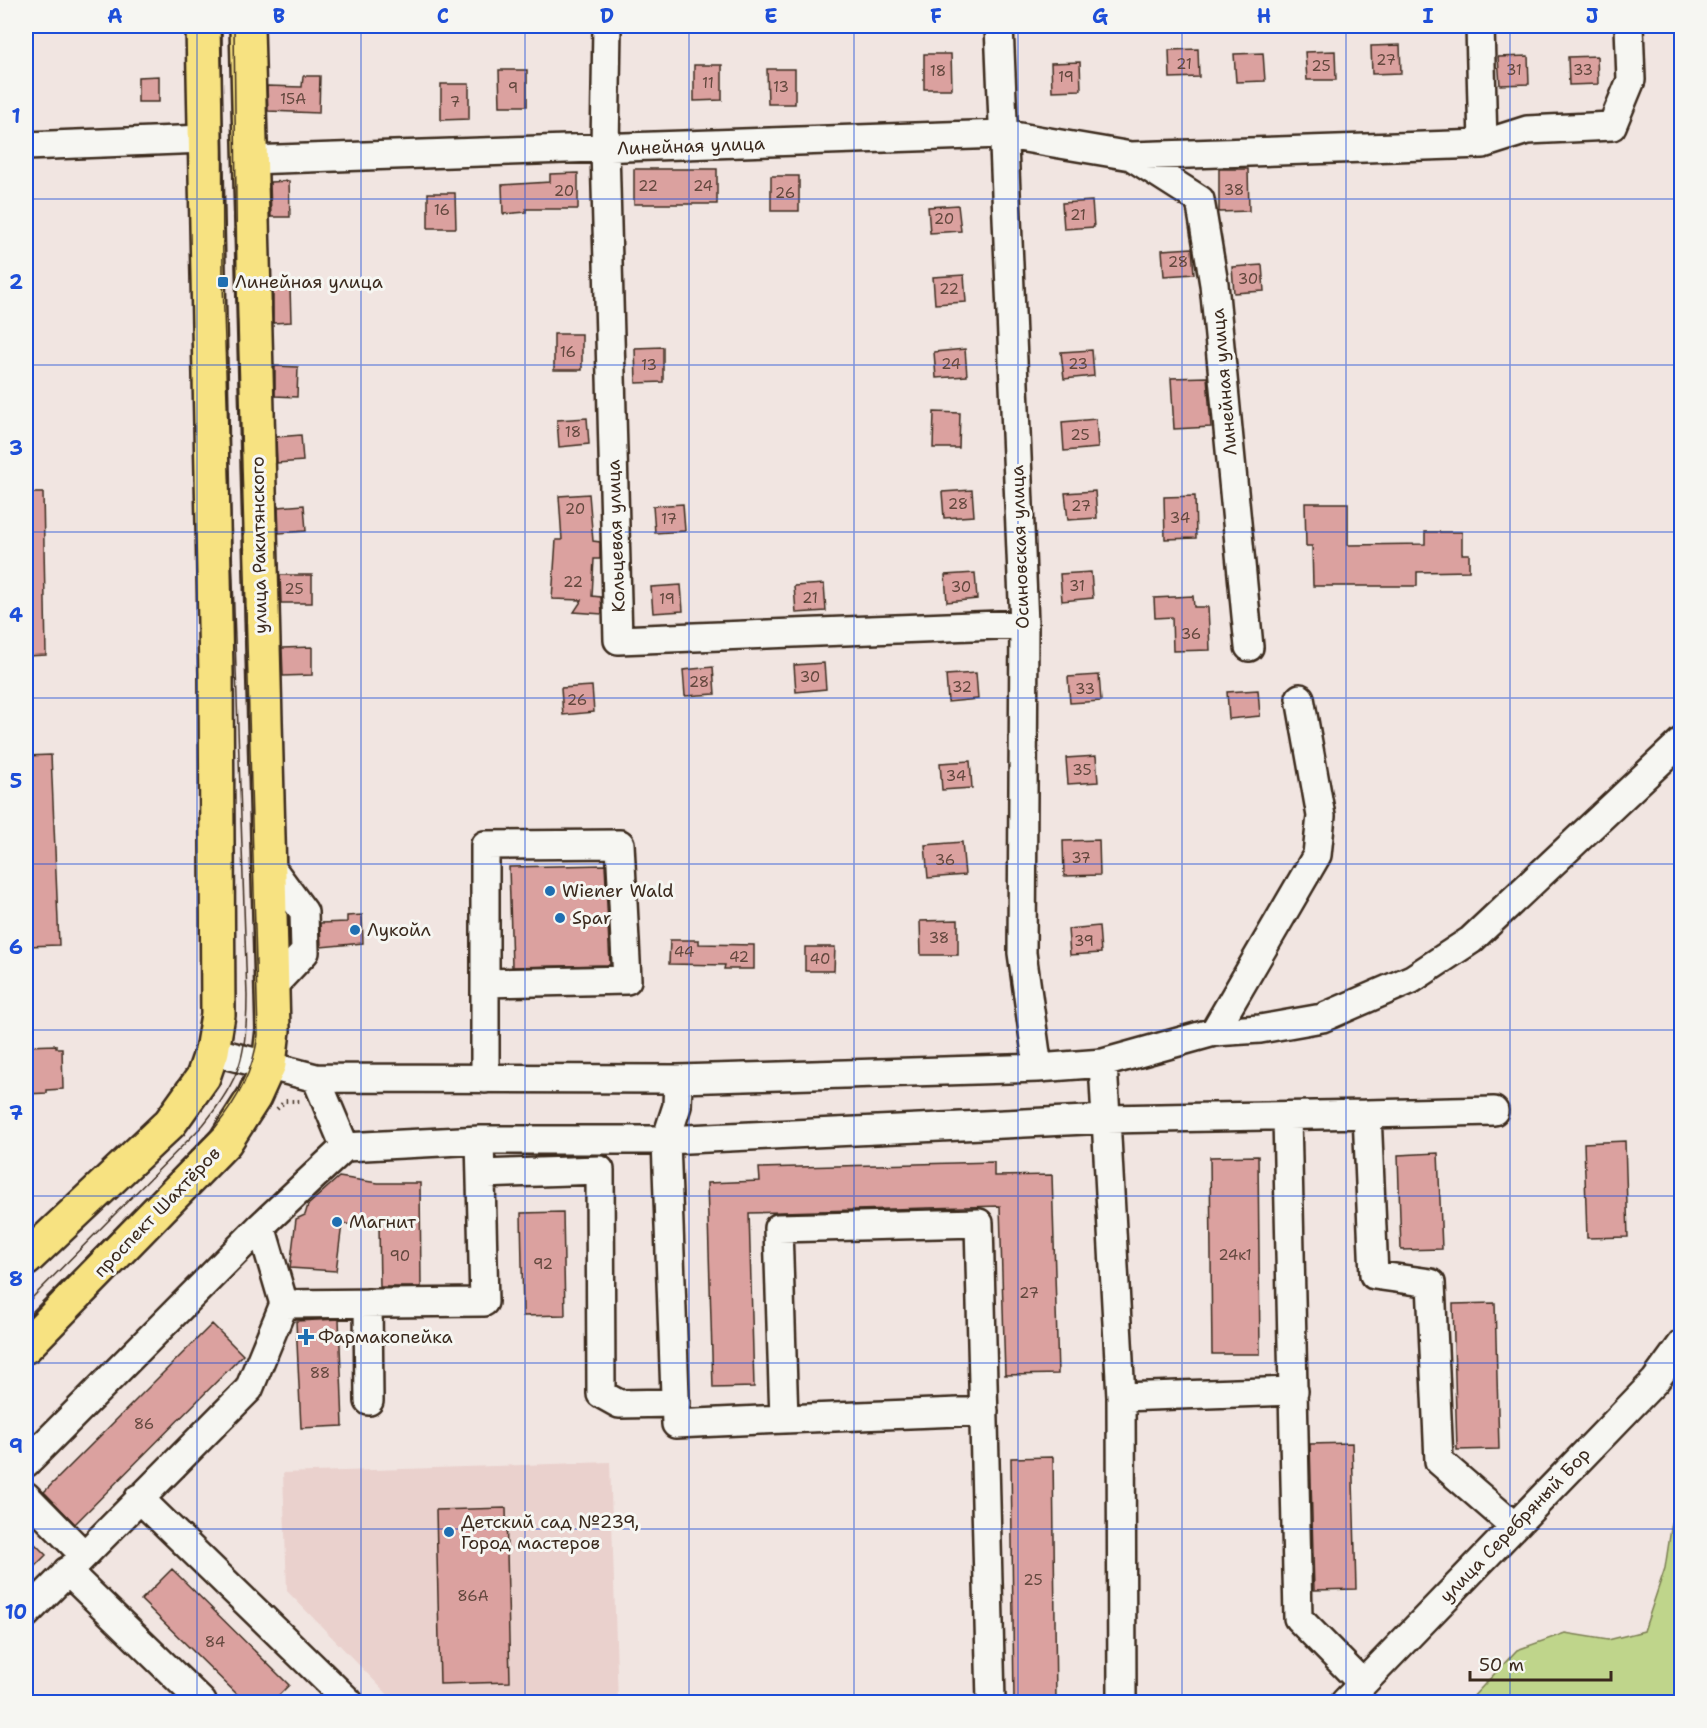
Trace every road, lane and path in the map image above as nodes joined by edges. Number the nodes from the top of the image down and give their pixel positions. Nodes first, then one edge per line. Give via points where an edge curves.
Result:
1 (203, 26) edge
2 (246, 26) edge
3 (607, 26) edge
4 (999, 26) edge
5 (1480, 26) edge
6 (1629, 26) edge
7 (1002, 134) junction
8 (204, 139) junction
9 (1483, 144) junction
10 (26, 146) edge
11 (605, 149) junction
12 (1131, 156) junction
13 (249, 160) junction
14 (1024, 624) junction
15 (1249, 647) dead end
16 (1300, 698) dead end
17 (1682, 741) edge
18 (485, 983) junction
19 (1214, 1032) junction
20 (212, 1052) junction
21 (1102, 1063) junction
22 (269, 1064) junction
23 (1038, 1068) junction
24 (316, 1078) junction
25 (485, 1078) junction
26 (678, 1079) junction
27 (1494, 1111) dead end
28 (1366, 1114) junction
29 (1287, 1116) junction
30 (1107, 1119) junction
31 (480, 1140) junction
32 (666, 1140) junction
33 (345, 1147) junction
34 (481, 1174) junction
35 (261, 1226) junction
36 (26, 1259) edge
37 (368, 1303) junction
38 (284, 1304) junction
39 (1682, 1344) edge
40 (26, 1346) edge
41 (1294, 1391) junction
42 (1121, 1397) junction
43 (369, 1401) dead end
44 (676, 1403) junction
45 (984, 1410) junction
46 (783, 1419) junction
47 (26, 1463) edge
48 (26, 1496) edge
49 (139, 1498) junction
50 (1514, 1526) junction
51 (75, 1562) junction
52 (26, 1614) edge
53 (1354, 1693) edge
54 (202, 1702) edge
55 (349, 1702) edge
56 (991, 1702) edge
57 (1122, 1702) edge

1 - 8 main road
2 - 13 main road, улица Ракитянского
3 - 11 street, Кольцевая улица
4 - 7 street, Осиновская улица
5 - 9 street
6 - 9 street, Линейная улица via 1631,80 1612,126 1527,130
7 - 11 street, Линейная улица
7 - 12 street, Линейная улица
7 - 14 street, Осиновская улица
8 - 10 street
8 - 20 main road via 219,985
9 - 12 street, Линейная улица
11 - 13 street, Линейная улица
11 - 14 street, Кольцевая улица via 618,640
12 - 15 street, Линейная улица via 1200,200 1214,284
13 - 22 main road, улица Ракитянского via 273,1030
14 - 23 street, Осиновская улица via 1022,953
16 - 19 street via 1321,816 1317,855
17 - 19 street via 1471,940 1412,979 1322,1018
18 - 18 street via 485,844 621,844 627,980
18 - 25 street
19 - 21 street
20 - 22 street
20 - 36 main road via 203,1077 170,1123
21 - 23 street
21 - 30 street
22 - 24 street
22 - 40 main road, проспект Шахтёров via 225,1142
23 - 26 street
24 - 25 street
24 - 33 street
25 - 26 street
26 - 32 street via 677,1106
27 - 28 street
28 - 29 street
28 - 50 street via 1374,1275 1431,1283 1439,1461
29 - 30 street
29 - 41 street
30 - 32 street
30 - 42 street
31 - 32 street
31 - 33 street
31 - 34 street
32 - 44 street
33 - 35 street
34 - 37 street via 484,1302
34 - 44 street via 600,1170 601,1394 619,1404
35 - 38 street
35 - 47 street
37 - 38 street
37 - 43 street
38 - 49 street via 249,1389
39 - 50 street, улица Серебряный Бор via 1655,1381
41 - 42 street
41 - 53 street via 1298,1618
42 - 57 street
44 - 46 street via 676,1424
45 - 46 street
45 - 46 street via 980,1223 778,1228
45 - 56 street
48 - 51 street
49 - 51 street
49 - 55 street
50 - 53 street, улица Серебряный Бор
51 - 52 street
51 - 54 street

